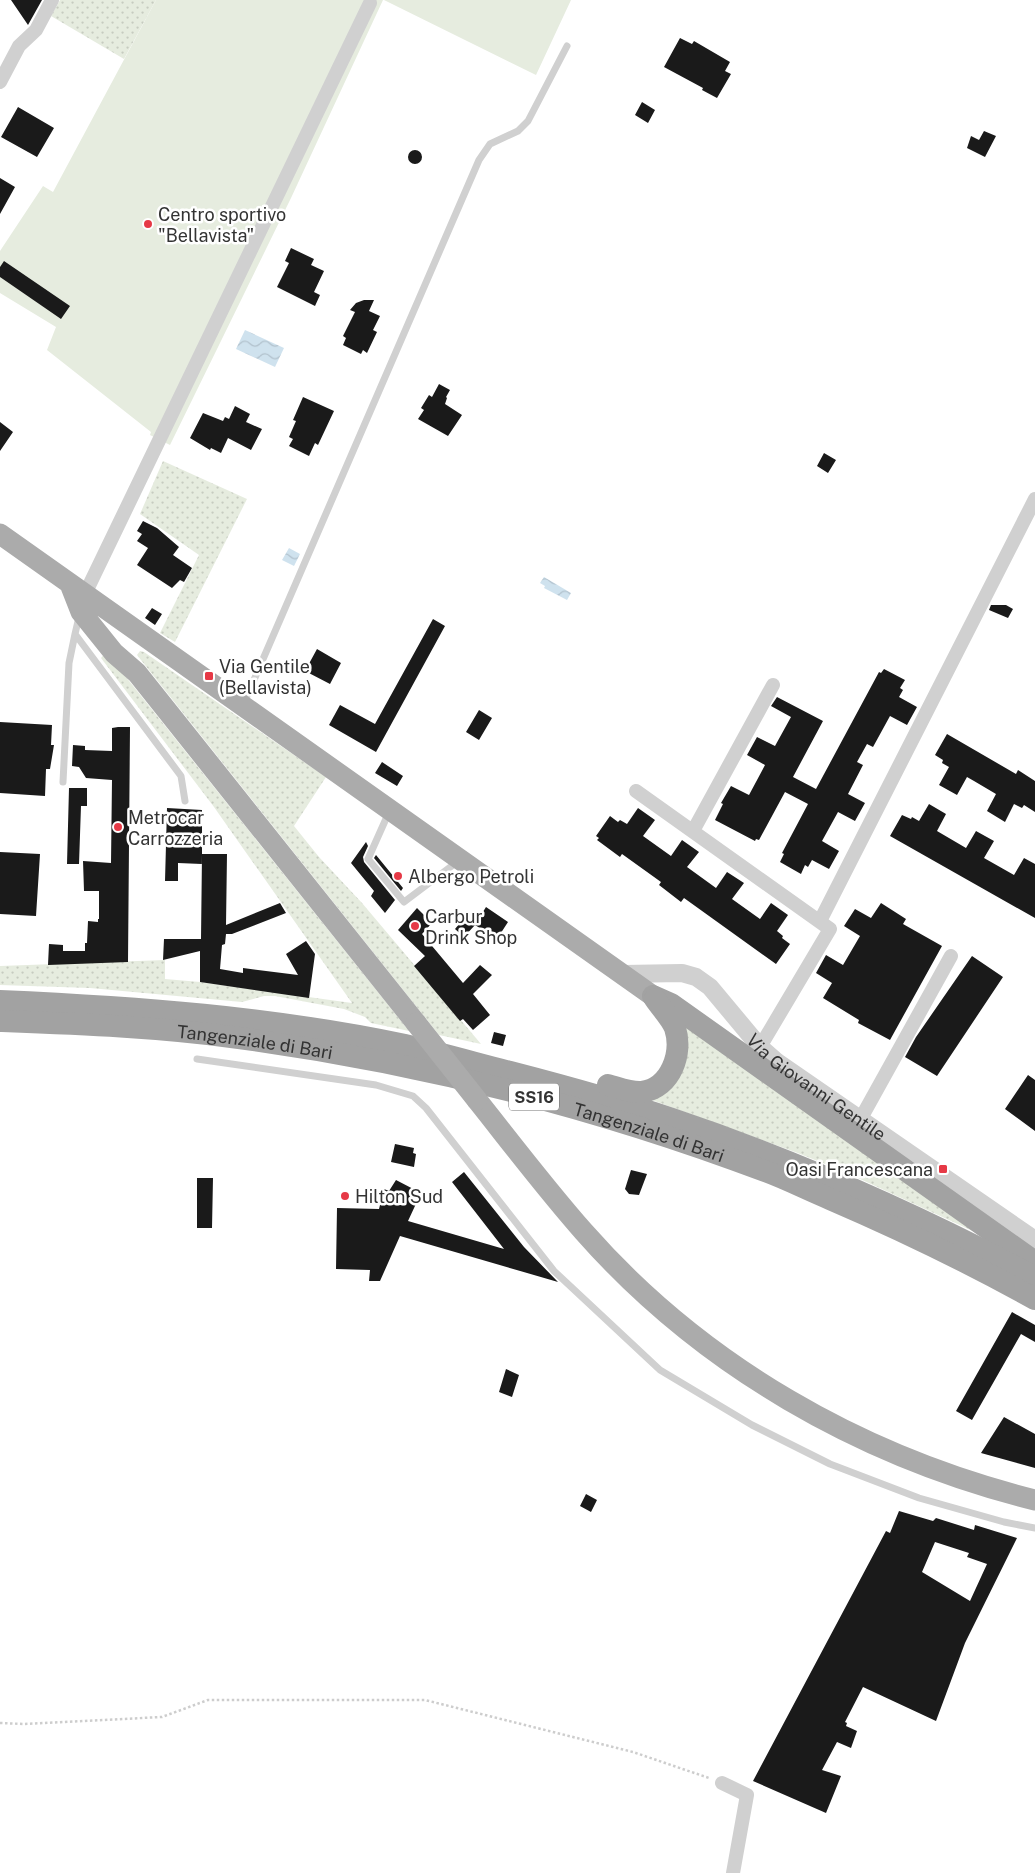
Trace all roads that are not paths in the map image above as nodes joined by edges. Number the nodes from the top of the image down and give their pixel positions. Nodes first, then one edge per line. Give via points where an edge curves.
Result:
1 (52, 0) edge
2 (370, 3) dead end
3 (567, 46) dead end
4 (0, 82) edge
5 (1035, 499) edge
6 (0, 534) edge
7 (79, 597) junction
8 (135, 631) junction
9 (75, 634) junction
10 (137, 673) junction
11 (773, 685) dead end
12 (243, 706) junction
13 (63, 782) dead end
14 (636, 791) dead end
15 (185, 801) dead end
16 (390, 810) junction
17 (693, 830) junction
18 (460, 860) junction
19 (820, 921) junction
20 (951, 956) dead end
21 (682, 973) junction
22 (623, 974) junction
23 (653, 996) junction
24 (0, 1002) edge
25 (0, 1021) edge
26 (760, 1047) junction
27 (197, 1059) dead end
28 (484, 1065) junction
29 (860, 1120) junction
30 (1035, 1240) edge
31 (1035, 1262) edge
32 (1035, 1277) edge
33 (1035, 1299) edge
34 (1035, 1500) edge
35 (1035, 1528) edge
36 (722, 1783) road end
37 (733, 1873) edge

1 - 4 street via 36,30 19,46
2 - 7 street
3 - 12 lane via 528,121 518,131 490,144 479,160
5 - 19 street
6 - 7 main road
7 - 8 main road
7 - 9 lane
7 - 10 main road via 114,653
8 - 10 main road via 129,640 129,655
8 - 12 main road
9 - 13 lane via 69,663
9 - 15 lane via 181,776
10 - 34 main road, bridge via 584,1233 646,1295 716,1352 776,1393 847,1433 930,1468
11 - 17 street
12 - 16 main road
14 - 17 street
16 - 18 main road
16 - 18 lane via 368,859 404,902
17 - 19 street
18 - 22 main road
19 - 26 street via 830,929
20 - 29 street
21 - 22 street
21 - 23 street via 665,983
21 - 26 street, Via Giovanni Gentile via 696,977 710,987
22 - 23 main road
23 - 28 highway via 674,1027 678,1045 674,1065 665,1080 656,1087 642,1092 628,1091 558,1072
23 - 31 highway via 671,1004
24 - 28 highway, Tangenziale di Bari / SS16 via 84,1005 236,1018 399,1044
25 - 33 highway, Tangenziale di Bari / SS16 via 149,1029 303,1047 478,1082 584,1110 766,1171 963,1260
26 - 29 street, Via Giovanni Gentile
27 - 35 lane via 376,1085 413,1096 426,1108 554,1271 660,1370 752,1425 830,1464 919,1498
28 - 32 highway, Tangenziale di Bari / SS16 via 588,1092 769,1155 873,1197
29 - 30 street, Via Giovanni Gentile
36 - 37 street via 747,1795

